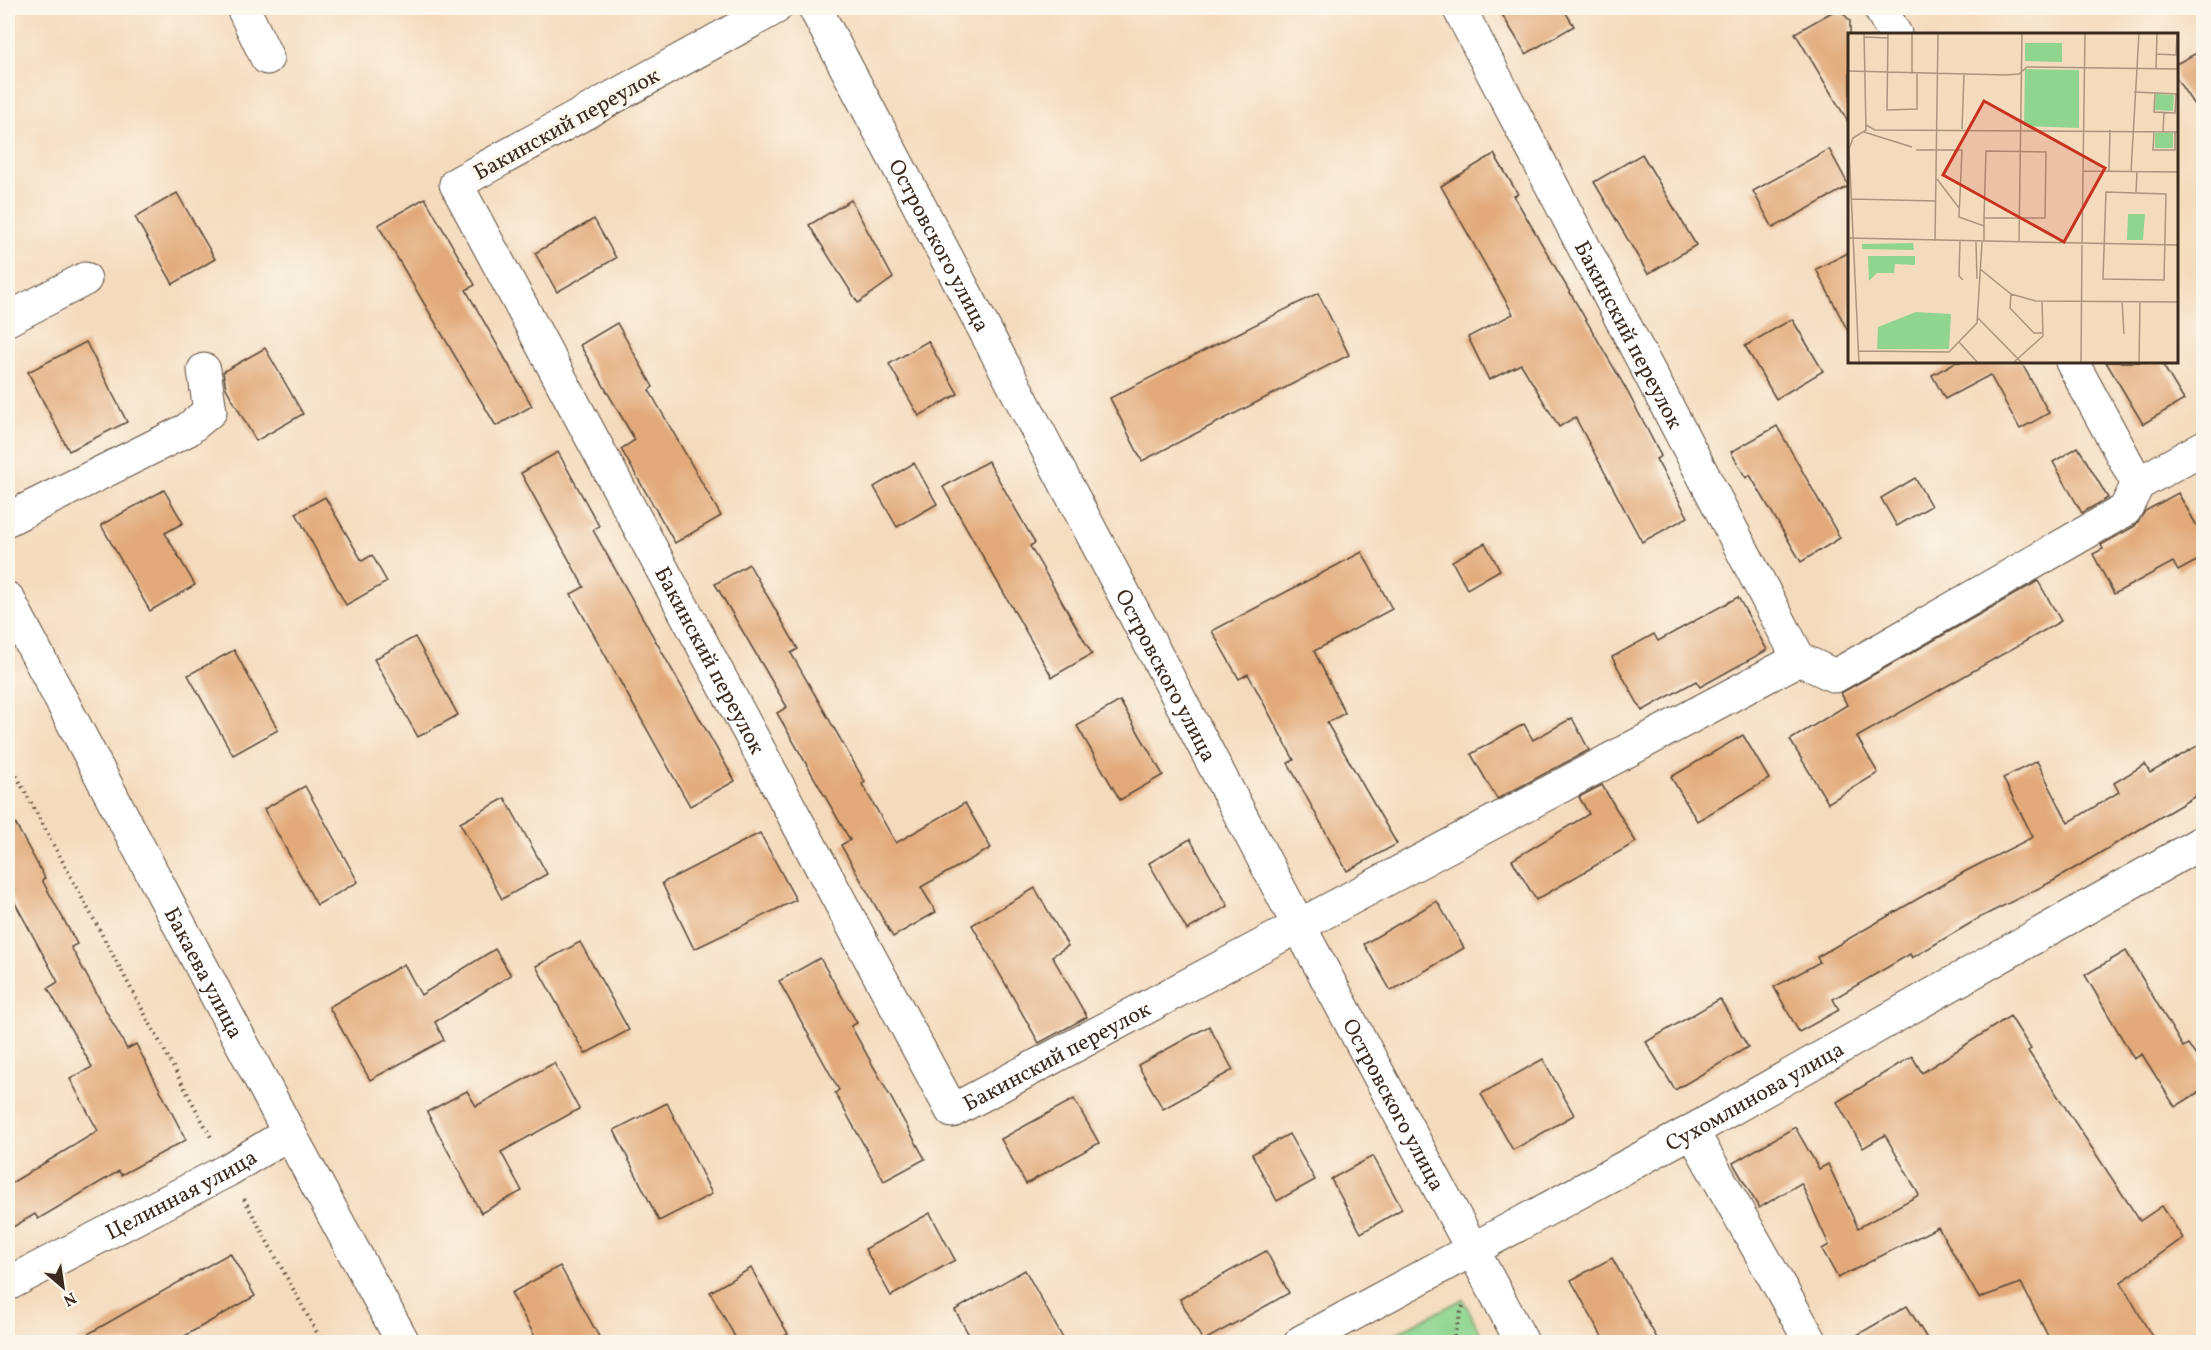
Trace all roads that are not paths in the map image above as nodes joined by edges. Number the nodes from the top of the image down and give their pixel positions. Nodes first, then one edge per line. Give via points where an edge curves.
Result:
1 (243, 8) edge
2 (775, 8) edge
3 (815, 8) edge
4 (1459, 8) edge
5 (1880, 8) edge
6 (1894, 33) edge
7 (267, 58) dead end
8 (85, 279) dead end
9 (8, 319) edge
10 (2073, 363) edge
11 (204, 370) dead end
12 (2204, 447) edge
13 (2138, 484) junction
14 (8, 519) edge
15 (8, 600) edge
16 (1799, 659) junction
17 (2204, 842) edge
18 (1299, 926) junction
19 (1692, 1131) junction
20 (289, 1133) junction
21 (1473, 1251) junction
22 (8, 1284) edge
23 (403, 1342) edge
24 (1301, 1342) edge
25 (1522, 1342) edge
26 (1811, 1342) edge

1 - 7 street
2 - 18 street, Бакинский переулок via 456,184 952,1111
3 - 18 street, Островского улица
4 - 16 street, Бакинский переулок
5 - 6 street
8 - 9 street
10 - 13 street
11 - 14 street via 210,411 188,430
12 - 13 street
13 - 16 street via 2125,510 1835,676
15 - 20 street, Бакаева улица
16 - 18 street
17 - 19 street, Сухомлинова улица
18 - 21 street, Островского улица
19 - 21 street, Сухомлинова улица
19 - 26 street
20 - 22 street, Целинная улица via 228,1170
20 - 23 street, Бакаева улица
21 - 24 street, Сухомлинова улица
21 - 25 street, Островского улица

